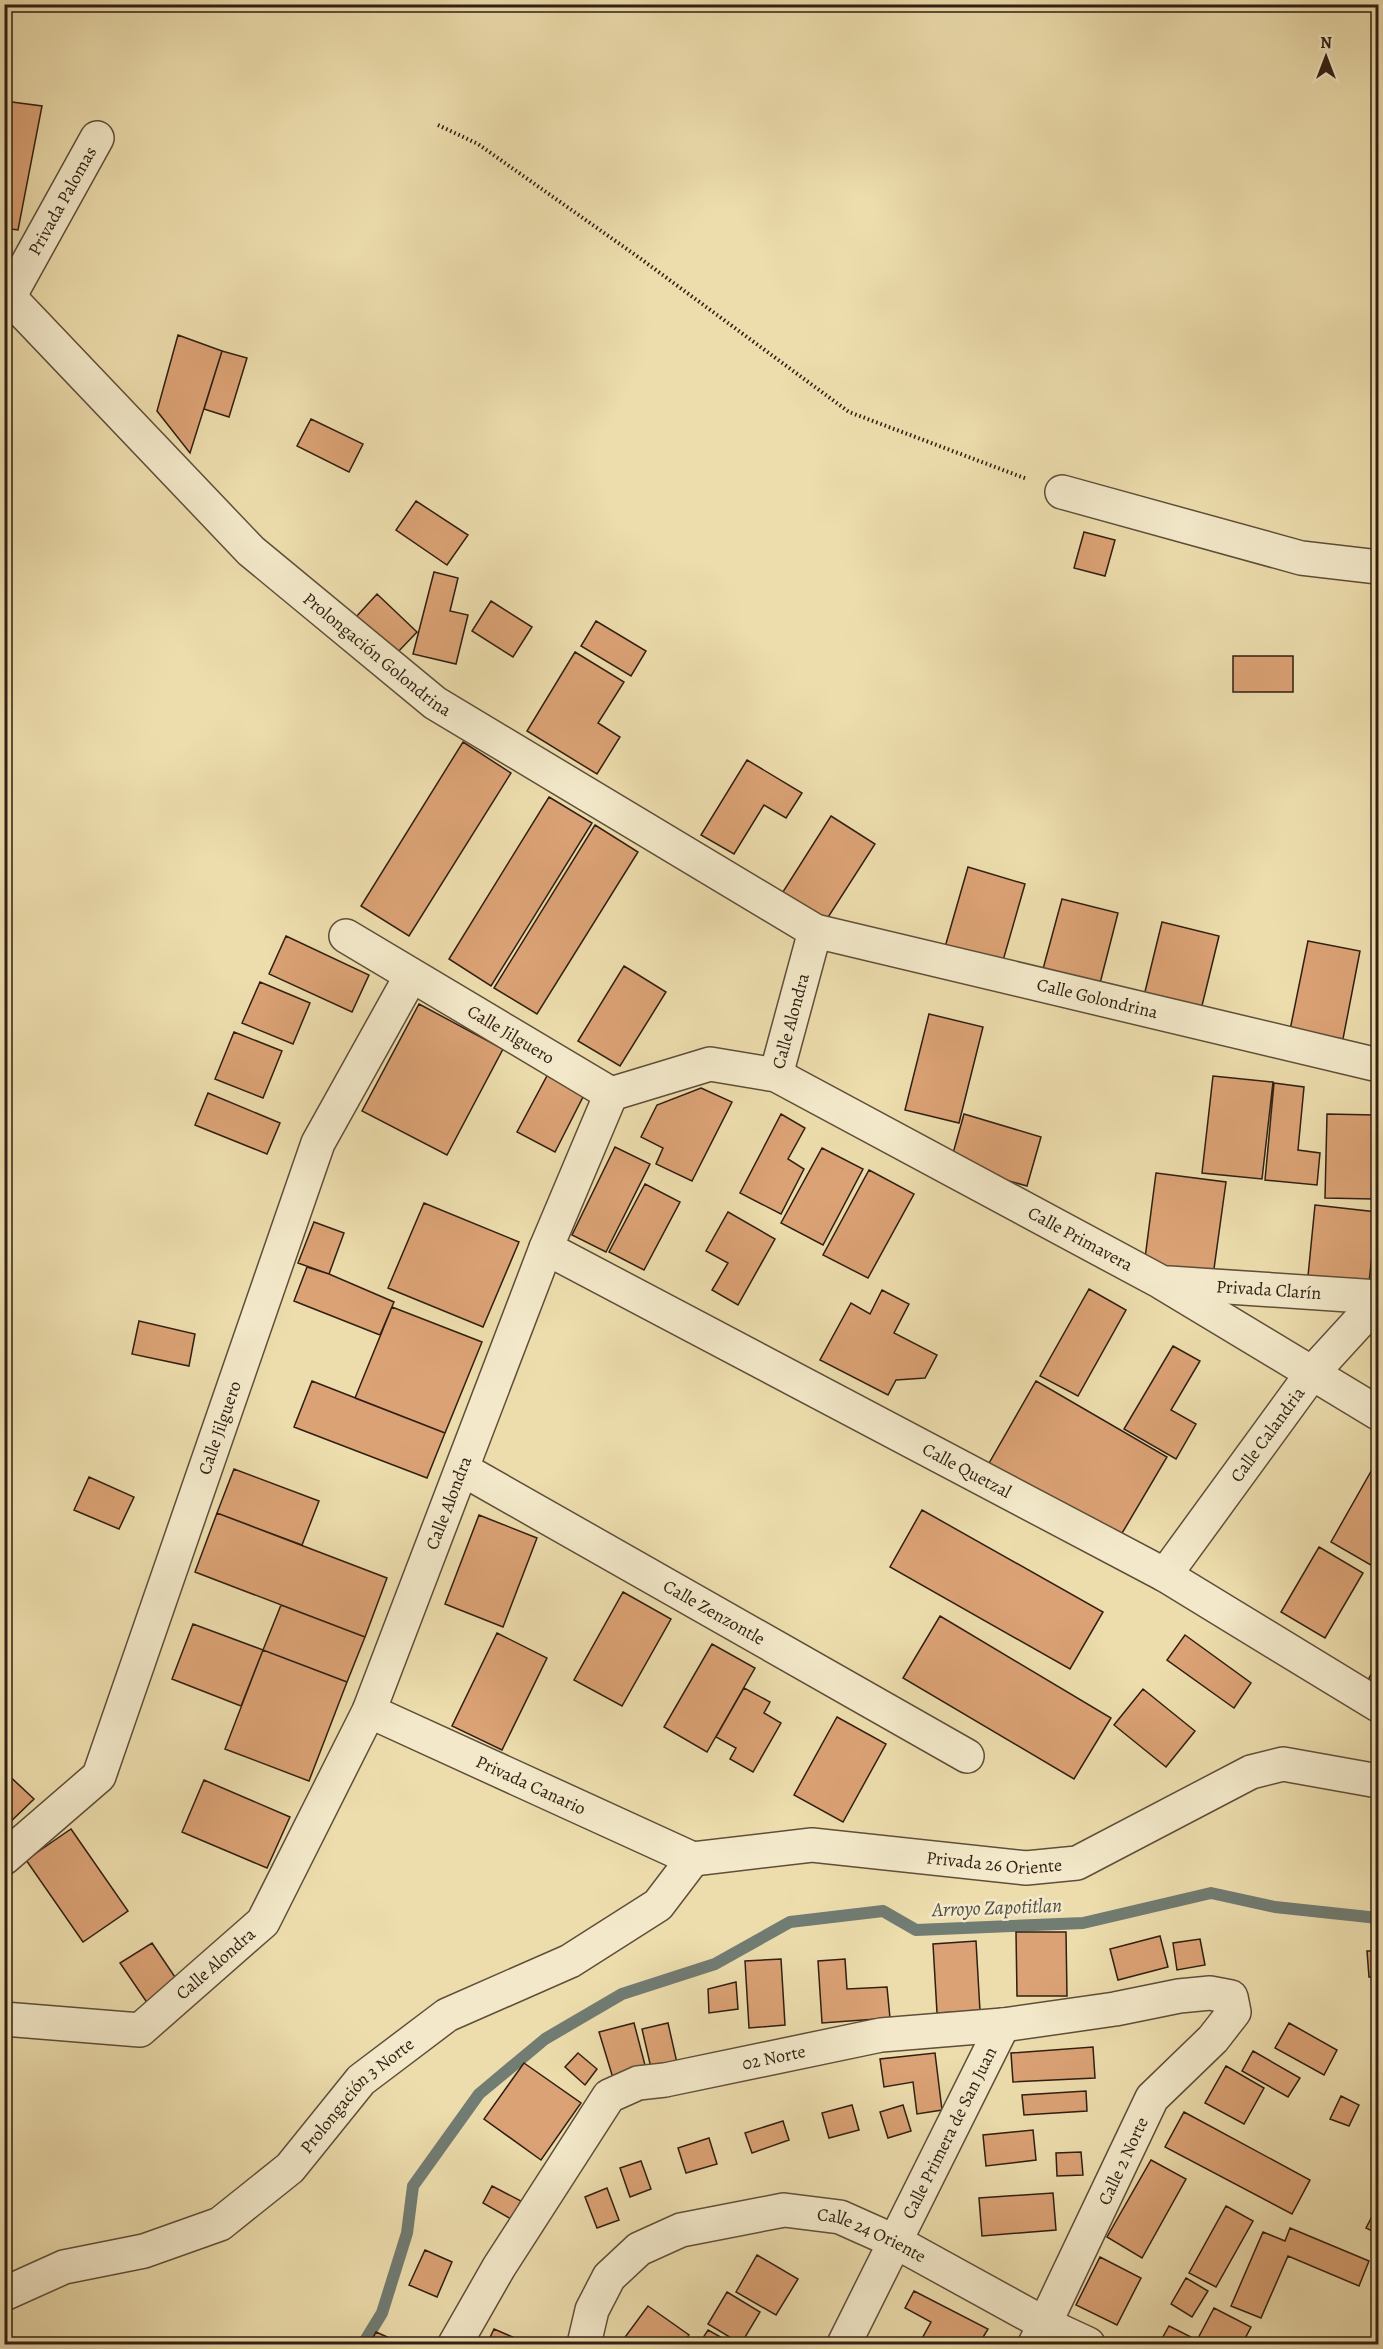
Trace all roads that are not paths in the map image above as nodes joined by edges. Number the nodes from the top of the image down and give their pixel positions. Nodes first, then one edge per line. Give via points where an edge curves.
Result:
1 (97, 138) dead end
2 (7, 296) edge
3 (1062, 492) road end
4 (1378, 567) edge
5 (815, 931) junction
6 (346, 936) dead end
7 (411, 976) junction
8 (1378, 1065) edge
9 (776, 1075) junction
10 (610, 1094) junction
11 (546, 1248) junction
12 (1161, 1282) junction
13 (1378, 1299) edge
14 (1313, 1372) junction
15 (1378, 1413) edge
16 (462, 1469) junction
17 (1165, 1575) junction
18 (1378, 1705) edge
19 (369, 1711) junction
20 (967, 1756) dead end
21 (1378, 1781) edge
22 (4, 1858) edge
23 (693, 1859) junction
24 (1231, 1997) joint
25 (4, 2019) edge
26 (1003, 2025) junction
27 (896, 2242) junction
28 (4, 2294) edge
29 (1040, 2334) edge
30 (455, 2344) edge
31 (584, 2344) edge
32 (844, 2344) edge
33 (1088, 2344) edge

1 - 2 street, Privada Palomas
2 - 5 street, Prolongación Golondrina via 251,551 435,703
3 - 4 street via 1301,558
5 - 8 street, Calle Golondrina
5 - 9 street, Calle Alondra
6 - 7 street, Calle Jilguero
7 - 10 street, Calle Jilguero
7 - 22 street, Calle Jilguero via 318,1143 99,1776
9 - 10 street, Calle Alondra via 710,1064
9 - 12 street, Calle Primavera
10 - 11 street, Calle Alondra
11 - 16 street, Calle Alondra
11 - 17 street, Calle Quetzal
12 - 13 street, Privada Clarín
12 - 14 street, Calle Primavera
13 - 14 street, Calle Calandria
14 - 15 street, Calle Primavera
14 - 17 street, Calle Calandria
16 - 19 street, Calle Alondra
16 - 20 street, Calle Zenzontle
17 - 18 street, Calle Quetzal
19 - 23 street, Privada Canario
19 - 25 street, Calle Alondra via 263,1922 140,2030
21 - 23 street, Privada 26 Oriente via 1283,1764 1251,1772 1077,1863 1026,1868 812,1845
23 - 28 street, Prolongación 3 Norte via 657,1905 570,1961 447,2015 361,2080 290,2168 220,2224 144,2251 64,2267
24 - 26 street, 02 Norte via 1179,1996
24 - 29 street, Calle 2 Norte via 1234,2012 1213,2039 1152,2098
26 - 27 street, Calle Primera de San Juan
26 - 30 street, 02 Norte via 881,2035 638,2083 609,2096
27 - 29 street, Calle 24 Oriente
27 - 31 street, Calle 24 Oriente via 840,2217 784,2210 681,2230 639,2249 609,2277 592,2310
27 - 32 street, Calle Primera de San Juan
29 - 33 street, Calle 24 Oriente

